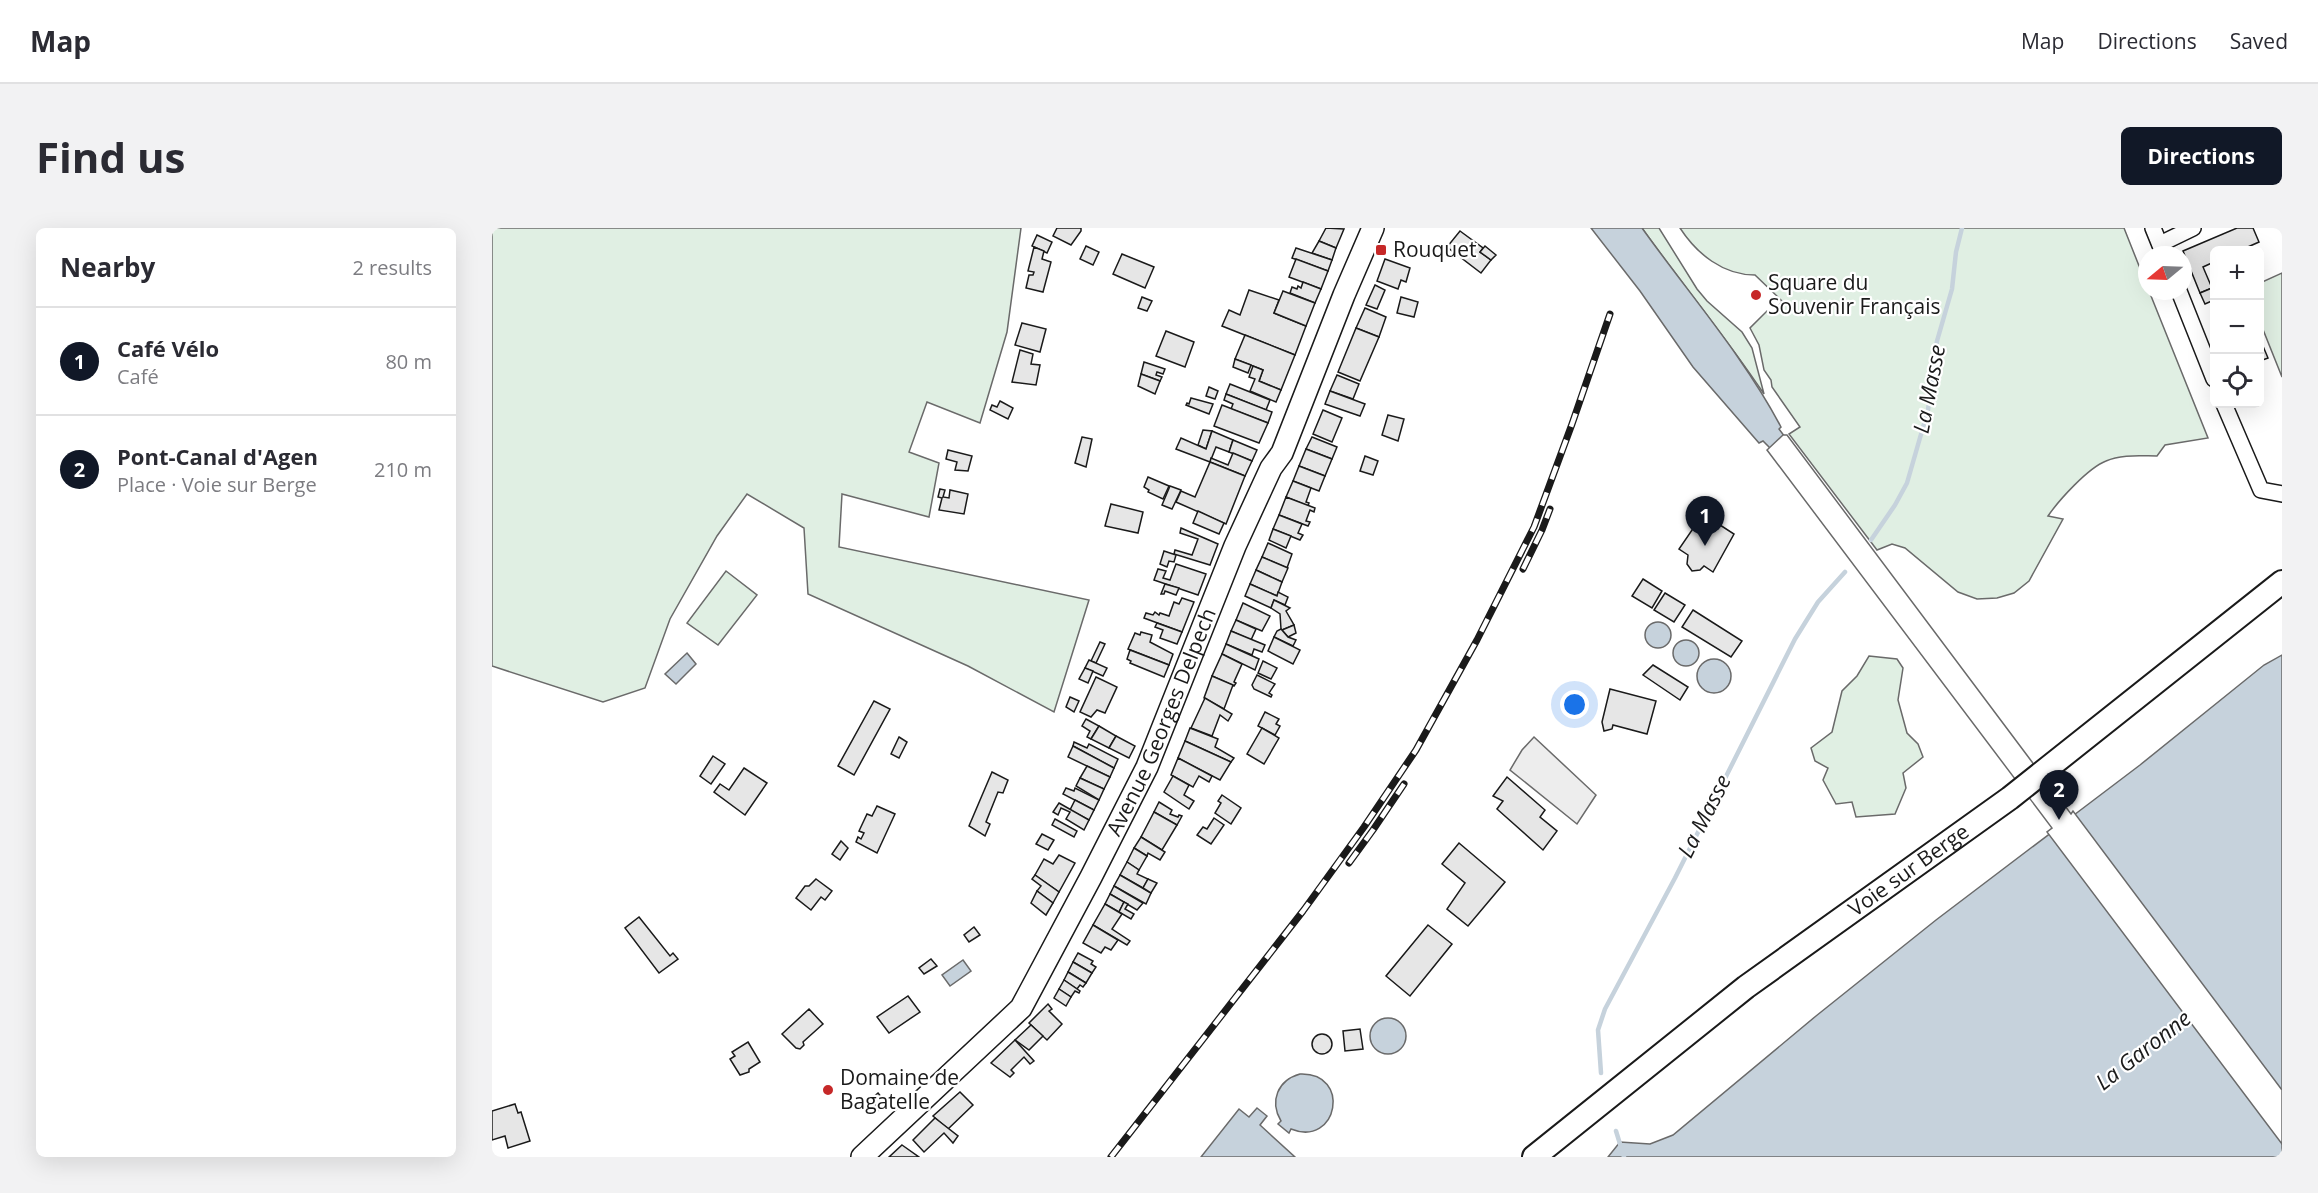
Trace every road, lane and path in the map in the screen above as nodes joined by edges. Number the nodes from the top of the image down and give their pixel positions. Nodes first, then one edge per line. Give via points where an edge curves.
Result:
1 (1373, 228) edge
2 (2153, 228) edge
3 (2193, 228) edge
4 (2160, 246) edge
5 (2168, 246) edge
6 (2183, 300) edge
7 (2210, 369) edge
8 (2226, 408) edge
9 (2282, 494) edge
10 (2282, 582) edge
11 (862, 1157) edge
12 (1534, 1157) edge

1 - 11 main road, Avenue Georges Delpech via 1282,453 1271,468 1235,546 1147,767 1021,1008
2 - 4 street
3 - 5 street
6 - 7 street
8 - 9 street via 2261,490
10 - 12 main road, Voie sur Berge via 2010,798 1746,987

